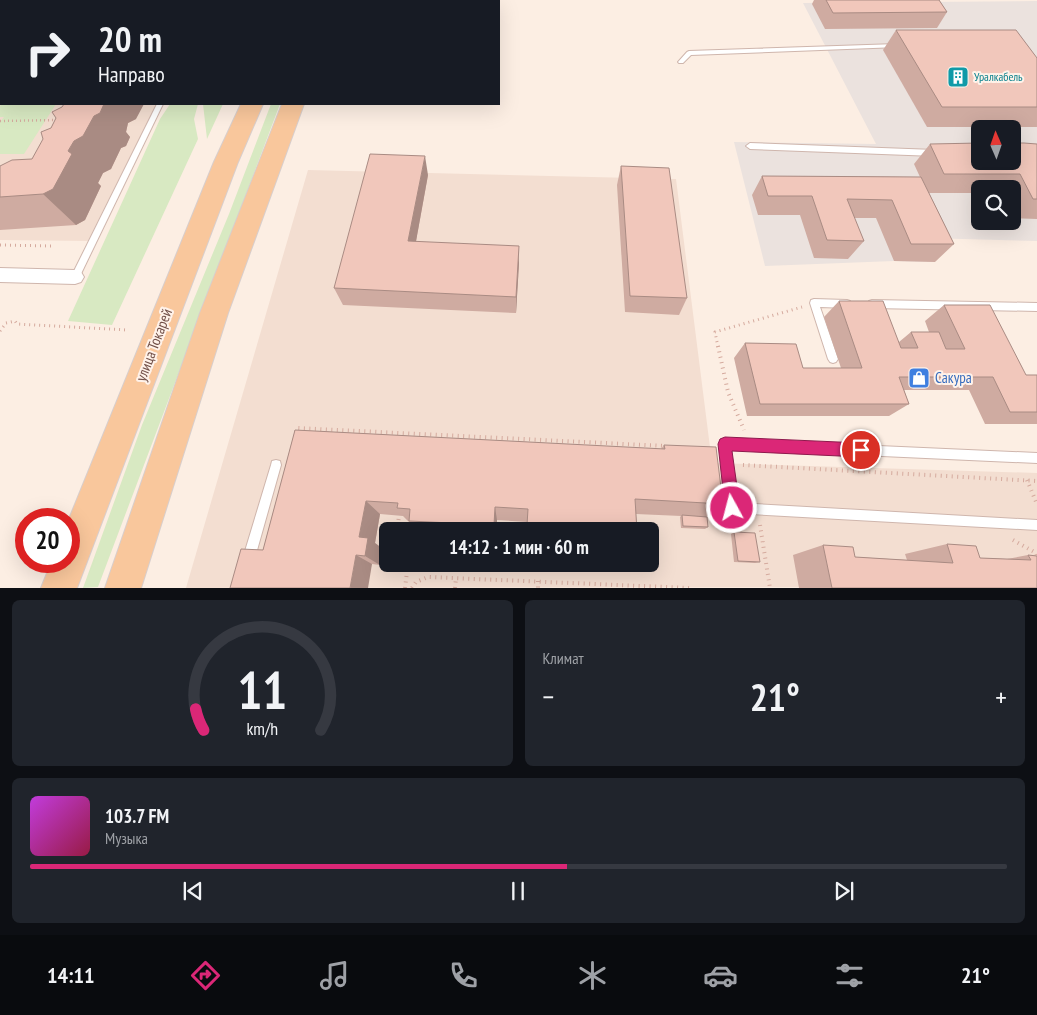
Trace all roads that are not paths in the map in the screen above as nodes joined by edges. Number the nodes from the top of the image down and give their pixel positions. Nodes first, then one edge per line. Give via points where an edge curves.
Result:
1 (907, 46) edge
2 (680, 62) dead end
3 (160, 105) edge
4 (252, 105) edge
5 (293, 105) edge
6 (750, 146) dead end
7 (943, 154) edge
8 (0, 275) edge
9 (75, 276) joint
10 (1037, 307) edge
11 (833, 359) dead end
12 (1037, 458) edge
13 (276, 465) dead end
14 (1037, 525) edge
15 (246, 569) edge
16 (59, 588) edge
17 (123, 588) edge

1 - 2 lane via 689,53
3 - 9 lane
4 - 16 main road, улица Токарей via 226,162
5 - 17 main road via 214,313
6 - 7 lane
8 - 9 street
10 - 11 lane via 814,303
12 - 14 lane via 725,444 732,508
13 - 15 lane

